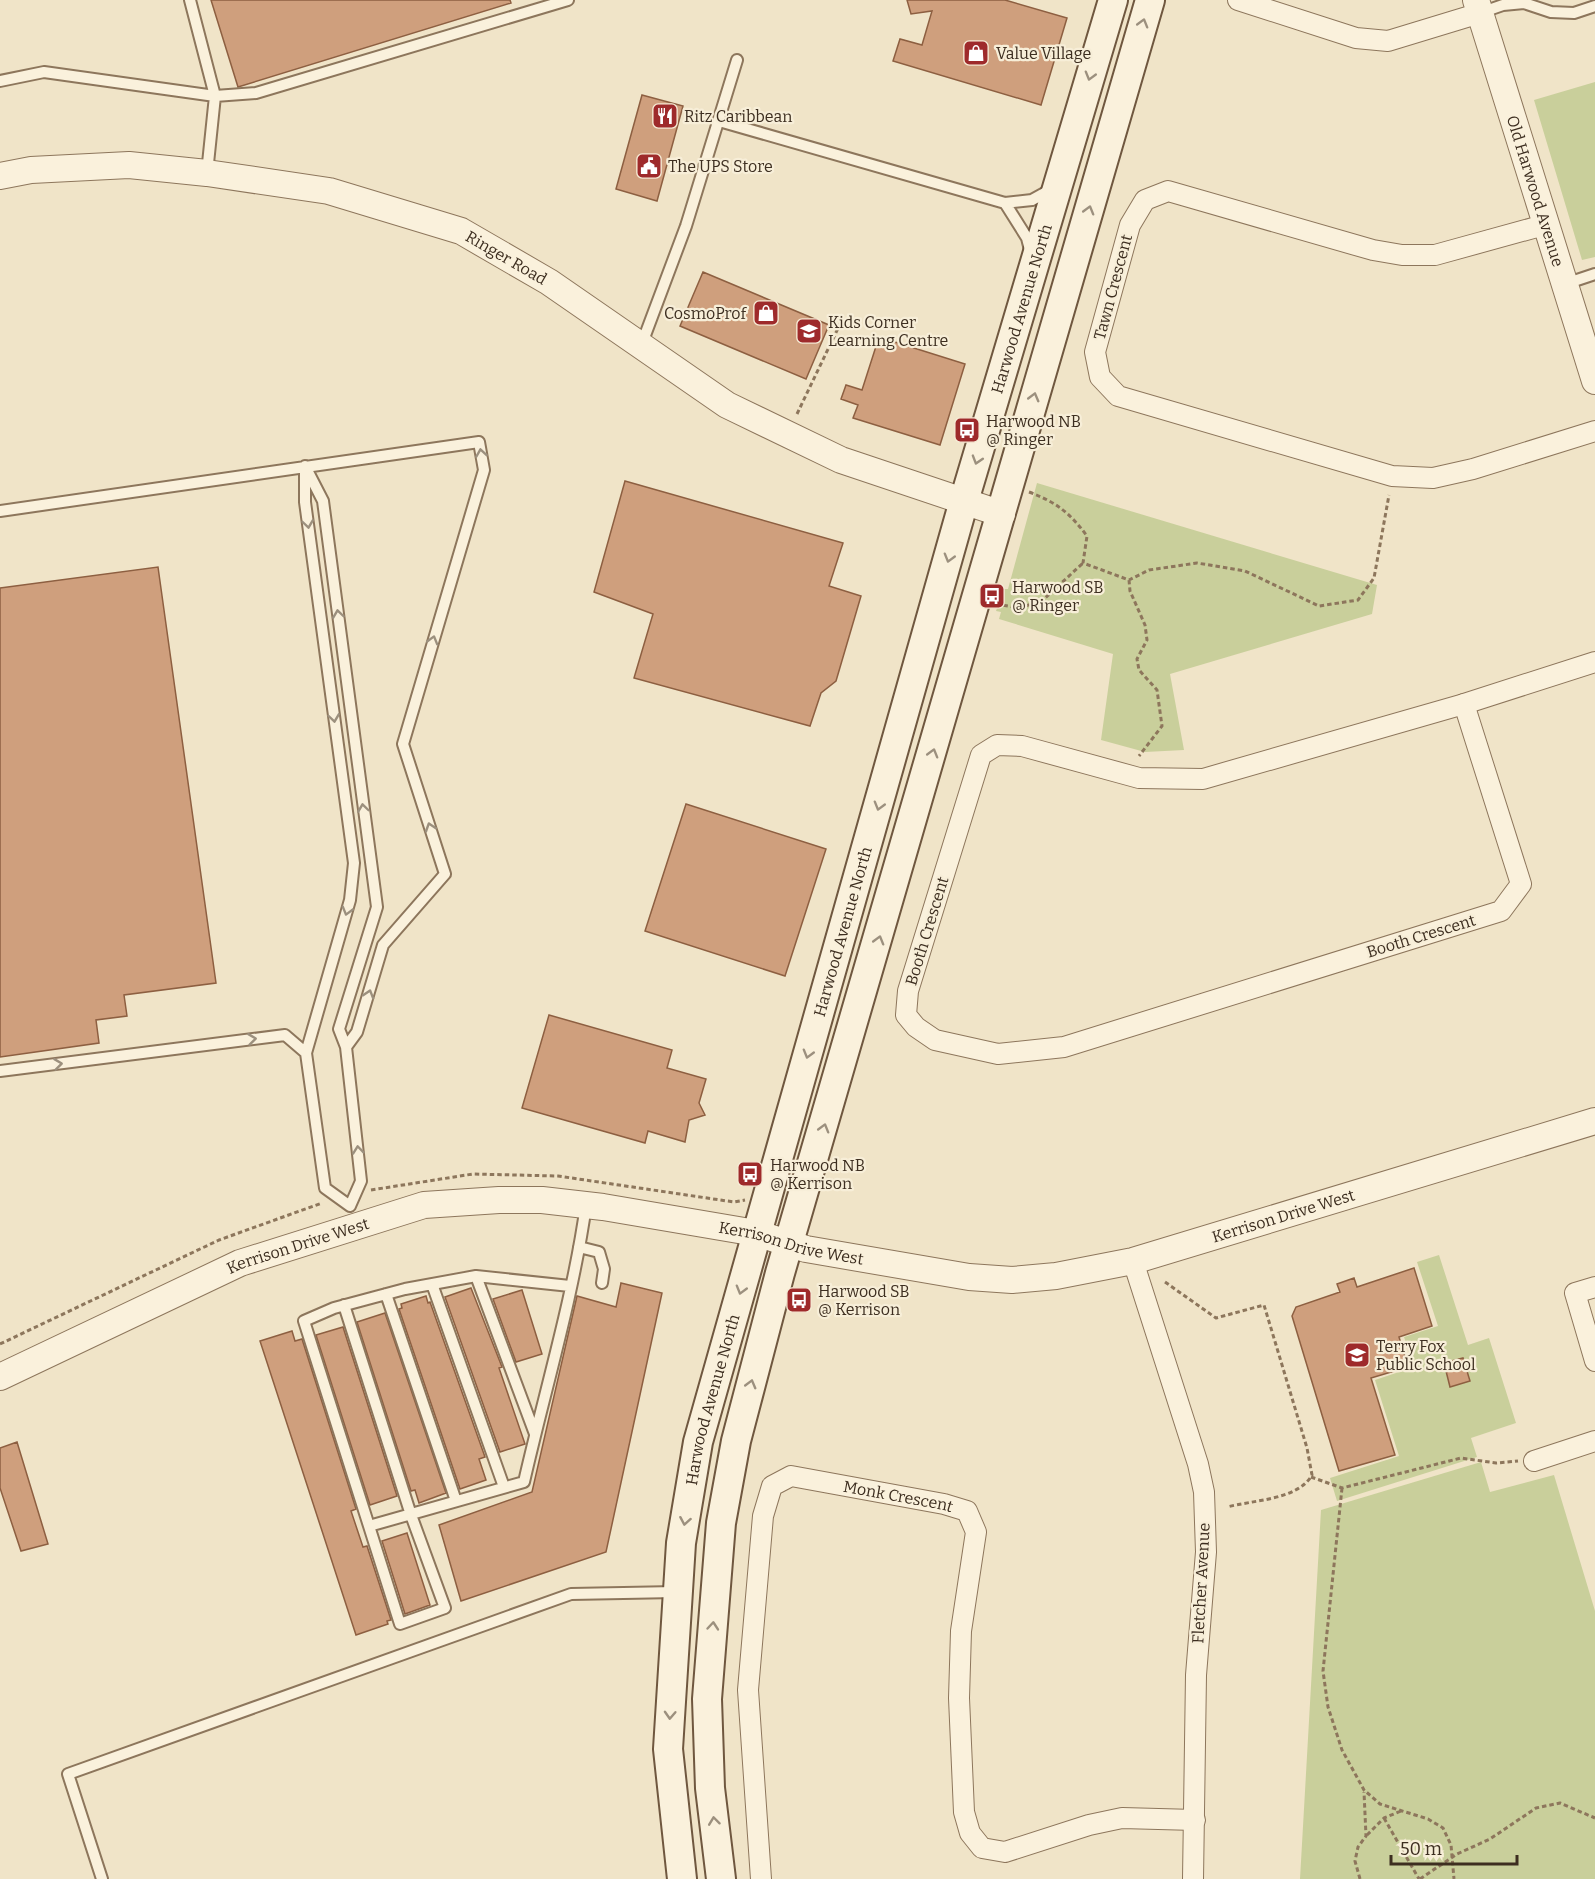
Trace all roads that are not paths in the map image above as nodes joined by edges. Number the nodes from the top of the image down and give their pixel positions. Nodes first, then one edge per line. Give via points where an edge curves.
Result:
1 (190, 0) edge
2 (568, 0) edge
3 (1113, 0) edge
4 (1150, 0) edge
5 (1238, 0) edge
6 (1595, 6) edge
7 (1478, 7) edge
8 (737, 60) dead end
9 (0, 81) edge
10 (215, 96) junction
11 (719, 121) junction
12 (207, 173) junction
13 (0, 176) edge
14 (1058, 186) junction
15 (1005, 203) junction
16 (1544, 225) junction
17 (1034, 268) junction
18 (1595, 274) edge
19 (1564, 284) junction
20 (641, 346) junction
21 (1595, 381) edge
22 (1595, 431) edge
23 (305, 466) junction
24 (964, 501) junction
25 (0, 511) edge
26 (1002, 514) junction
27 (1595, 662) edge
28 (1464, 704) junction
29 (346, 1047) junction
30 (306, 1053) junction
31 (0, 1071) edge
32 (1595, 1121) edge
33 (586, 1205) junction
34 (756, 1233) junction
35 (789, 1244) junction
36 (579, 1247) junction
37 (1133, 1261) junction
38 (476, 1276) junction
39 (602, 1283) dead end
40 (432, 1284) junction
41 (570, 1286) junction
42 (1595, 1287) edge
43 (386, 1294) junction
44 (344, 1305) junction
45 (1595, 1361) edge
46 (0, 1377) edge
47 (535, 1434) junction
48 (1595, 1441) edge
49 (1534, 1461) road end
50 (504, 1487) junction
51 (456, 1501) junction
52 (411, 1515) junction
53 (369, 1526) junction
54 (678, 1592) junction
55 (1195, 1820) junction
56 (102, 1879) edge
57 (682, 1879) edge
58 (721, 1879) edge
59 (761, 1879) edge
60 (1193, 1879) edge

1 - 10 lane
2 - 10 lane via 256,93
3 -> 14 main road, Harwood Avenue North
26 -> 4 main road, Harwood Avenue North
5 - 7 street via 1356,38 1388,41
6 - 7 lane via 1574,13 1551,12 1524,3
7 - 16 street, Old Harwood Avenue
8 - 11 lane
9 - 10 lane via 44,72
10 - 12 lane
11 - 15 lane
11 - 20 lane via 686,226
12 - 13 street, Ringer Road via 129,165 32,170
12 - 20 street, Ringer Road via 329,191 461,231 549,282
14 - 15 lane via 1032,200
14 - 17 main road, Harwood Avenue North
15 - 17 lane via 1027,238
16 - 19 street, Old Harwood Avenue
16 - 22 street, Tawn Crescent via 1435,255 1402,255 1168,191 1145,200 1130,225 1095,352 1100,377 1118,396 1392,476 1433,478
17 -> 24 main road, Harwood Avenue North
18 - 19 lane
19 - 21 street, Old Harwood Avenue
20 - 24 street, Ringer Road via 727,405 841,460
23 - 25 lane
29 -> 23 lane via 339,1029 377,907 323,501
29 -> 23 lane via 357,1032 383,945 445,874 403,744 484,470 480,442
23 -> 30 lane via 305,502 354,863 351,900
24 - 26 street, Ringer Road
24 -> 34 main road, Harwood Avenue North
35 -> 26 main road, Harwood Avenue North
27 - 28 street, Booth Crescent
28 - 28 street, Booth Crescent via 1203,779 1139,778 1022,746 997,745 981,755 908,991 906,1015 916,1028 935,1040 998,1054 1064,1047 1501,912 1521,884
30 -> 29 lane via 325,1188 350,1206 361,1181
31 -> 30 lane via 285,1035
32 - 37 street, Kerrison Drive West
33 - 34 street, Kerrison Drive West
33 - 36 lane
33 - 46 street, Kerrison Drive West via 499,1200 424,1205 240,1263
34 - 35 street, Kerrison Drive West
34 -> 54 main road, Harwood Avenue North via 698,1442 681,1543
35 - 37 street, Kerrison Drive West via 902,1268 1012,1280
58 -> 35 main road, Harwood Avenue North via 710,1788 707,1699 722,1523 736,1441
36 - 39 lane via 599,1252 604,1269
36 - 41 lane
37 - 55 street, Fletcher Avenue via 1204,1492 1206,1552 1196,1675
38 - 40 lane
38 - 41 lane
38 - 47 lane
40 - 43 lane
40 - 50 lane
41 - 47 lane
42 - 45 street via 1575,1293
43 - 44 lane
43 - 51 lane
44 - 52 lane
44 - 53 lane via 304,1321
47 - 50 lane via 524,1482
48 - 49 street
50 - 51 lane
51 - 52 lane
52 - 53 lane
52 - 53 lane via 445,1608 400,1624
54 - 56 lane via 571,1594 68,1774
54 -> 57 main road, Harwood Avenue North via 668,1749
55 - 59 street, Monk Crescent via 1122,1818 1005,1852 982,1848 970,1833 964,1812 959,1698 962,1631 976,1532 967,1511 791,1476 772,1486 763,1516 748,1690
55 - 60 street, Fletcher Avenue

